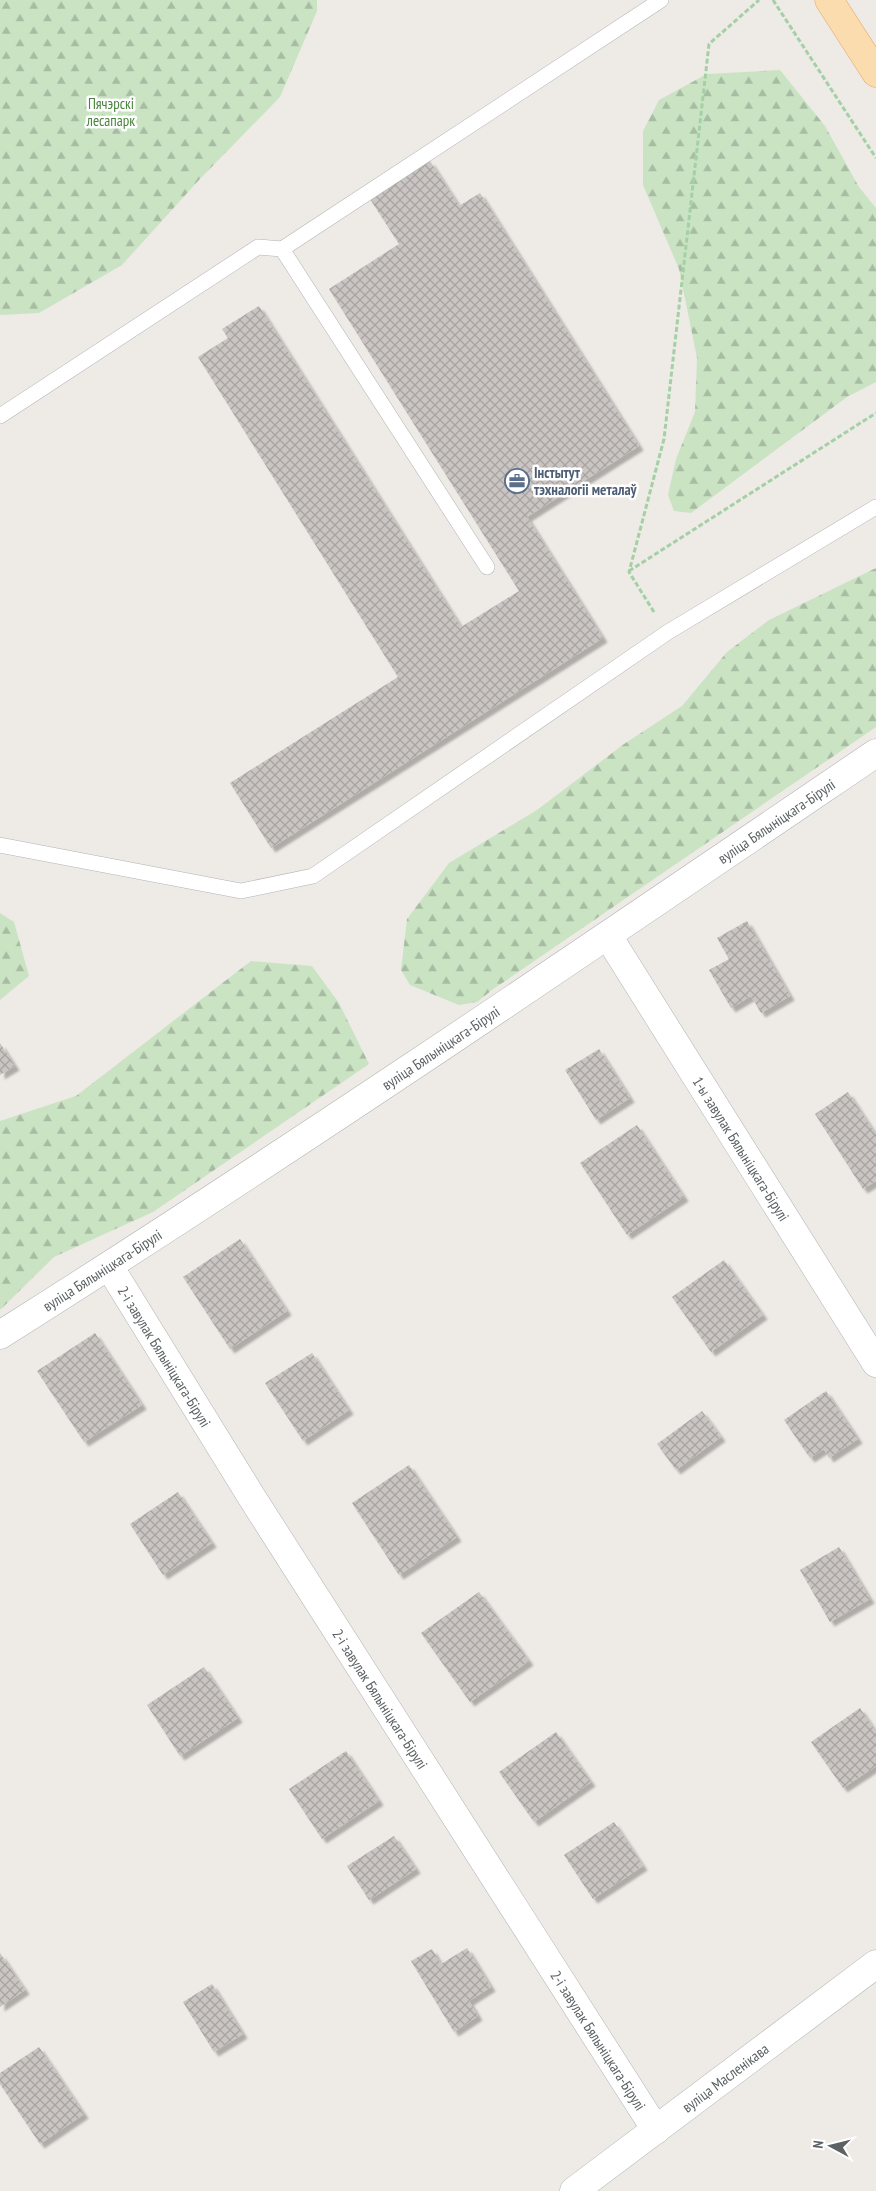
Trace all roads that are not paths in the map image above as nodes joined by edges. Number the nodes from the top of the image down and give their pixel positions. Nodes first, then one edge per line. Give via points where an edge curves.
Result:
1 (661, 0) edge
2 (829, 0) edge
3 (876, 73) edge
4 (282, 249) junction
5 (0, 416) edge
6 (876, 507) edge
7 (487, 567) dead end
8 (876, 753) edge
9 (0, 845) edge
10 (608, 936) junction
11 (109, 1266) junction
12 (0, 1335) edge
13 (876, 1363) edge
14 (876, 1964) edge
15 (656, 2130) junction
16 (574, 2191) edge

1 - 4 lane
2 - 3 main road
4 - 5 lane via 258,247
4 - 7 lane
6 - 9 lane via 668,632 313,876 241,892
8 - 10 street, вуліца Бялыніцкага-Бірулі
10 - 11 street, вуліца Бялыніцкага-Бірулі
10 - 13 street, 1-ы завулак Бялыніцкага-Бірулі
11 - 12 street, вуліца Бялыніцкага-Бірулі
11 - 15 street, 2-і завулак Бялыніцкага-Бірулі via 251,1496
14 - 15 street, вуліца Масленікава
15 - 16 street, вуліца Масленікава

